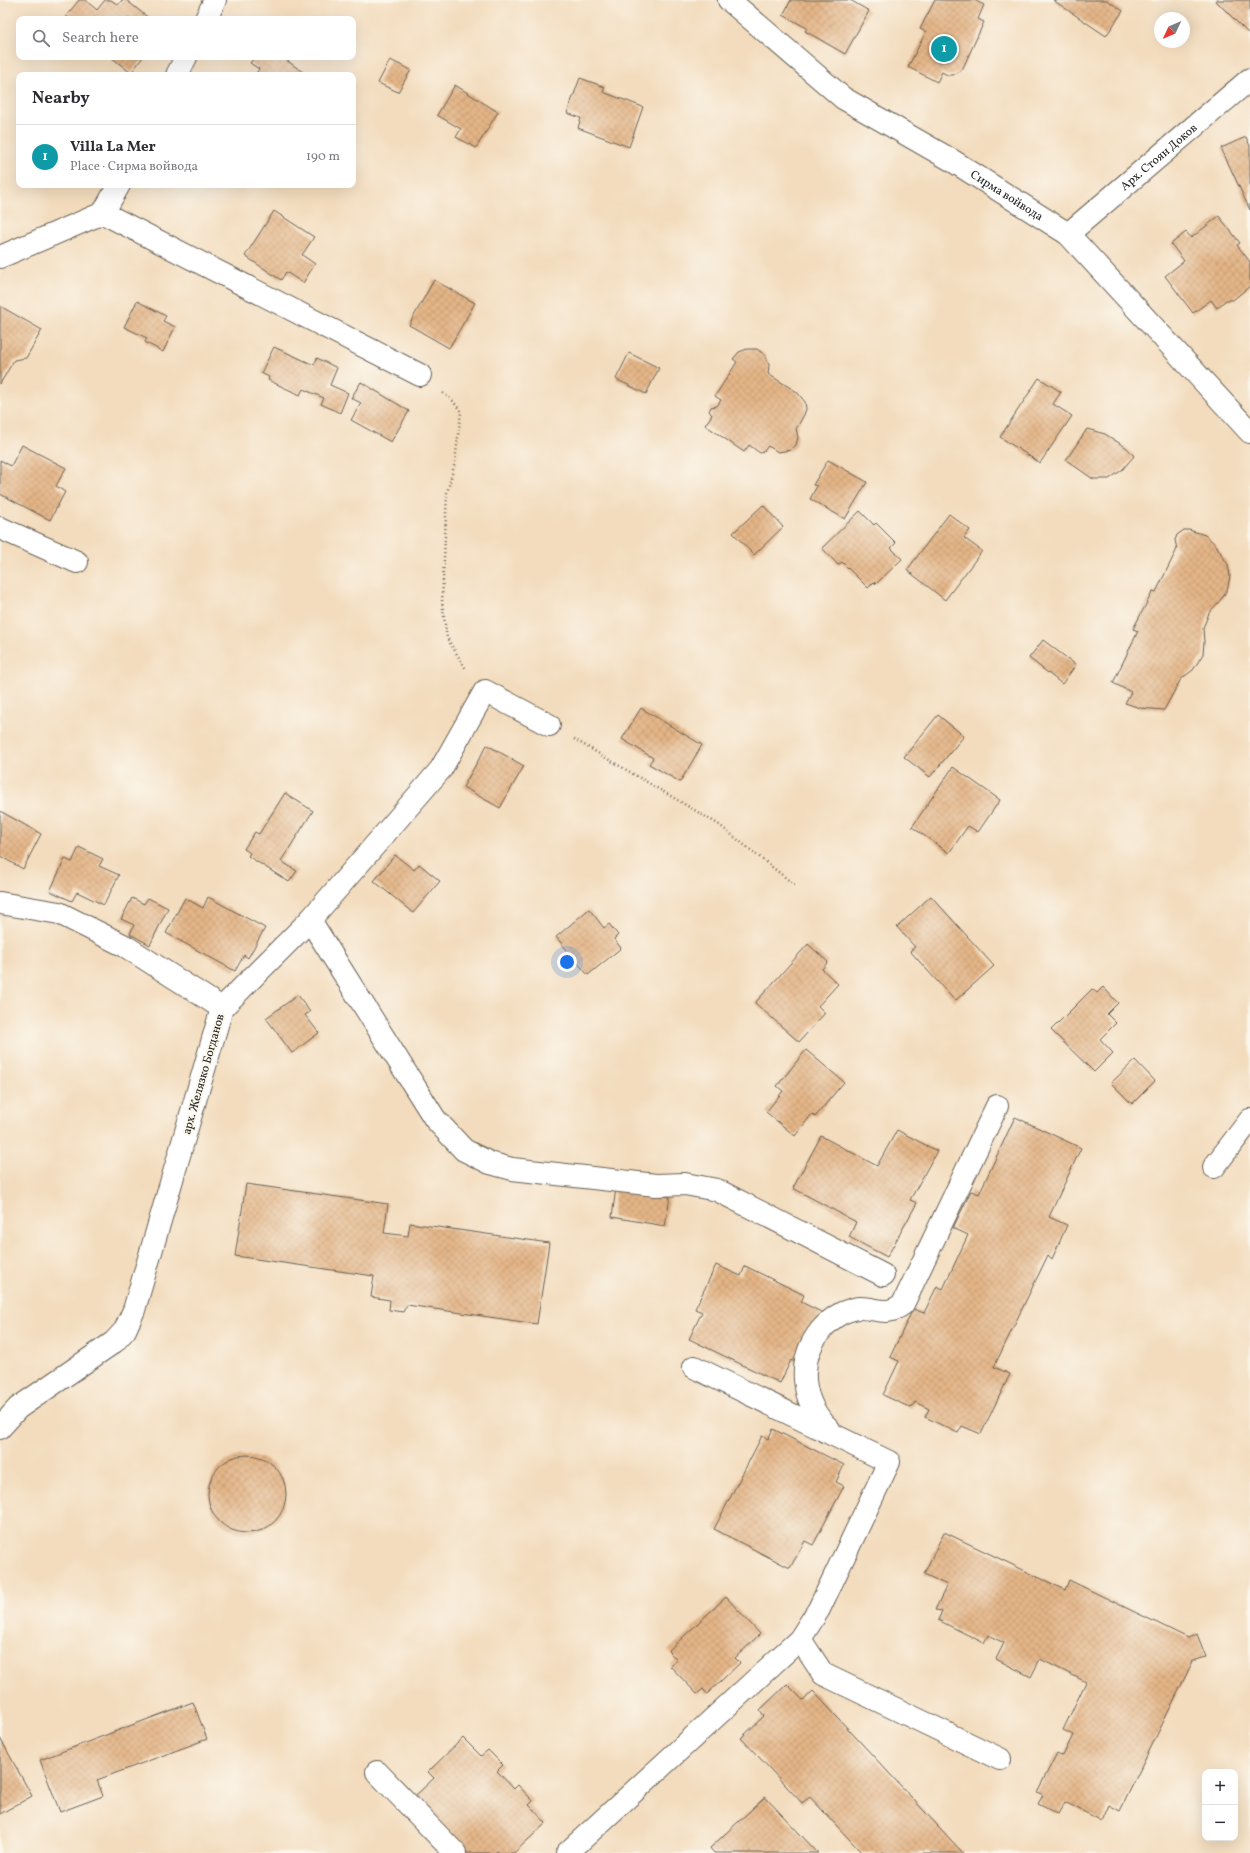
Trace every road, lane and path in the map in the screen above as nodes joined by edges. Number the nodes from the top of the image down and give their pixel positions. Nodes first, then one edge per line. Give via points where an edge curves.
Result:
1 (216, 0) edge
2 (729, 0) edge
3 (208, 16) edge
4 (184, 60) edge
5 (178, 72) edge
6 (1250, 79) edge
7 (117, 188) edge
8 (103, 214) junction
9 (1068, 234) junction
10 (0, 257) edge
11 (420, 375) joint
12 (1250, 432) edge
13 (0, 528) edge
14 (77, 562) dead end
15 (485, 691) junction
16 (549, 724) joint
17 (796, 886) dead end
18 (0, 903) edge
19 (310, 920) junction
20 (222, 1008) junction
21 (997, 1106) dead end
22 (1250, 1120) edge
23 (1214, 1167) dead end
24 (883, 1276) dead end
25 (694, 1367) dead end
26 (0, 1428) edge
27 (834, 1434) junction
28 (800, 1639) junction
29 (1000, 1759) dead end
30 (377, 1772) dead end
31 (455, 1853) edge
32 (567, 1853) edge

1 - 3 street
2 - 9 street, Сирма войвода via 843,98 953,161
4 - 5 street
6 - 9 street, Арх. Стоян Доков
7 - 8 street
8 - 10 street
8 - 11 street
9 - 12 street, Сирма войвода
11 - 15 path via 453,400 460,412 455,462 447,493 442,602 448,638 471,677
13 - 14 street
15 - 16 street
15 - 19 street via 441,769
16 - 17 path via 718,824
18 - 20 street, арх. Желязко Богданов via 59,913 125,946
19 - 20 street
19 - 24 street via 435,1118 464,1150 512,1170 656,1184 685,1184 717,1190
20 - 26 street, арх. Желязко Богданов via 134,1310 125,1330 114,1342 18,1408
21 - 27 street via 903,1304 896,1310 885,1312 858,1308 841,1313 826,1324 814,1338 805,1362 807,1394 812,1409
22 - 23 street
25 - 27 street
27 - 28 street via 889,1462 819,1610
28 - 29 street via 823,1674
28 - 32 street
30 - 31 street

